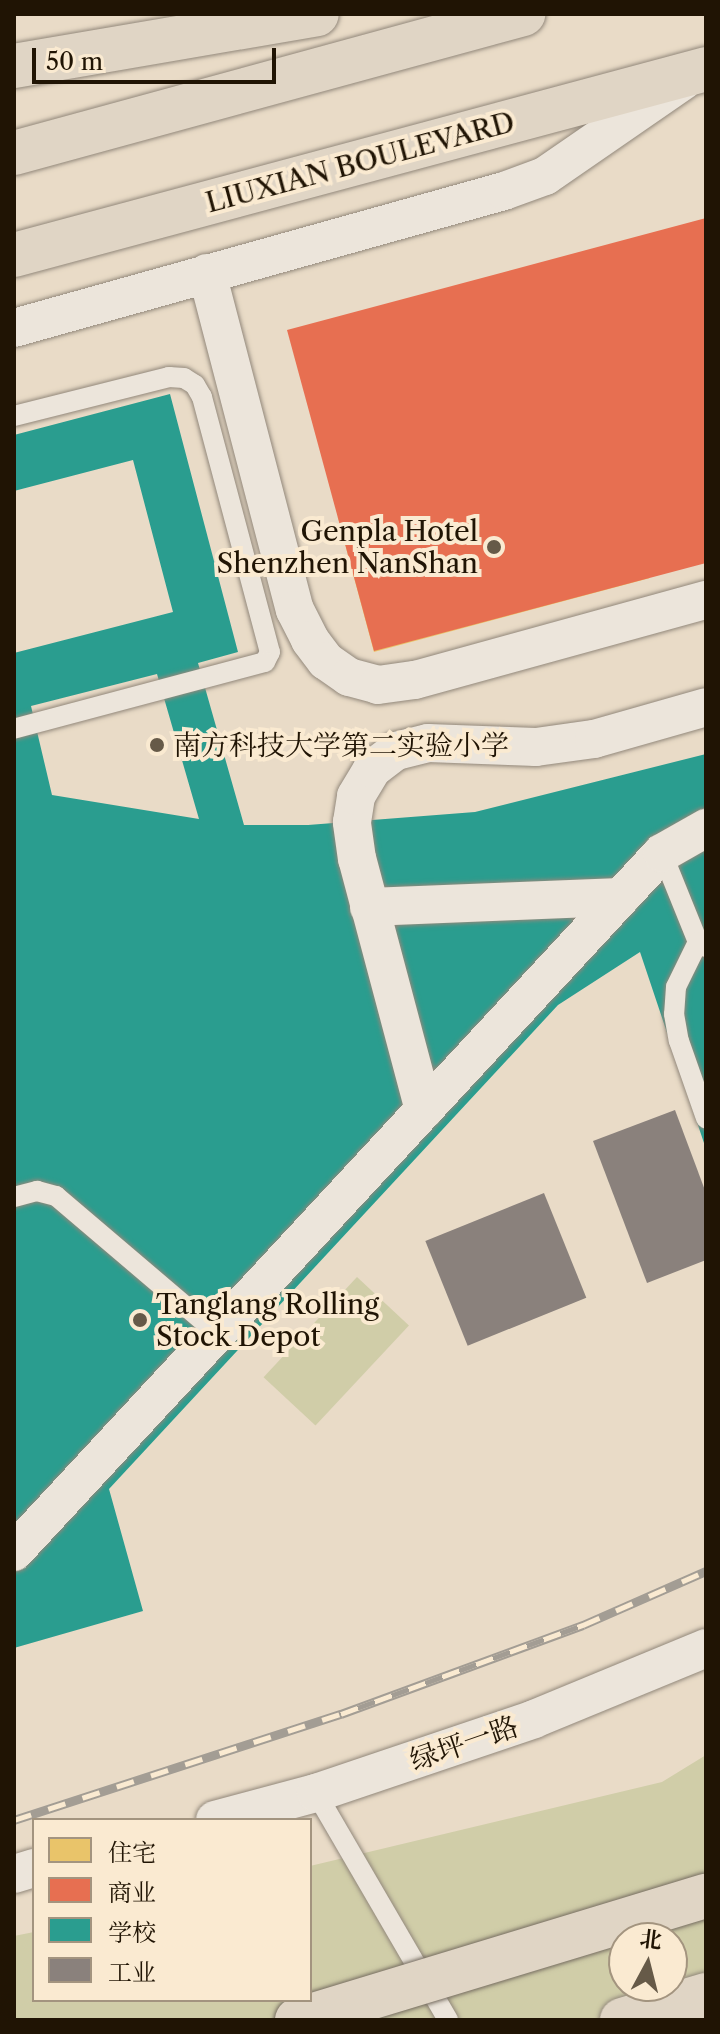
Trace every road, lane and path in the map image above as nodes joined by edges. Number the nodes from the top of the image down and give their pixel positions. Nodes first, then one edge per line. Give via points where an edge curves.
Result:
1 (317, 14) edge
2 (523, 14) edge
3 (14, 66) edge
4 (702, 70) edge
5 (14, 153) edge
6 (14, 255) edge
7 (207, 273) junction
8 (14, 328) edge
9 (14, 416) edge
10 (706, 600) edge
11 (706, 707) edge
12 (14, 729) edge
13 (706, 828) edge
14 (662, 853) junction
15 (621, 897) junction
16 (369, 907) junction
17 (702, 944) edge
18 (424, 1110) junction
19 (706, 1118) edge
20 (14, 1197) edge
21 (217, 1333) junction
22 (14, 1552) edge
23 (706, 1648) edge
24 (316, 1793) junction
25 (222, 1818) edge
26 (706, 1896) edge
27 (706, 1995) edge
28 (297, 2020) edge
29 (448, 2020) edge
30 (622, 2020) edge

1 - 3 main road
2 - 5 main road
4 - 6 main road, LIUXIAN BOULEVARD
4 - 7 street via 545,176
7 - 8 street
7 - 10 street via 295,610 326,661 349,677 378,685 415,680
9 - 12 lane via 169,377 195,385 270,652 265,662
11 - 16 street via 594,739 502,748 428,743 396,751 372,769 356,796 352,822
13 - 14 street
14 - 15 street
14 - 17 lane
15 - 16 street
15 - 18 street
16 - 18 street
17 - 19 lane via 676,987 674,1014
18 - 21 street
20 - 21 lane via 37,1191 56,1196
21 - 22 street
23 - 24 street, 绿坪一路 via 534,1719
24 - 25 street, 绿坪一路
24 - 29 lane
26 - 28 main road, bridge
27 - 30 main road

